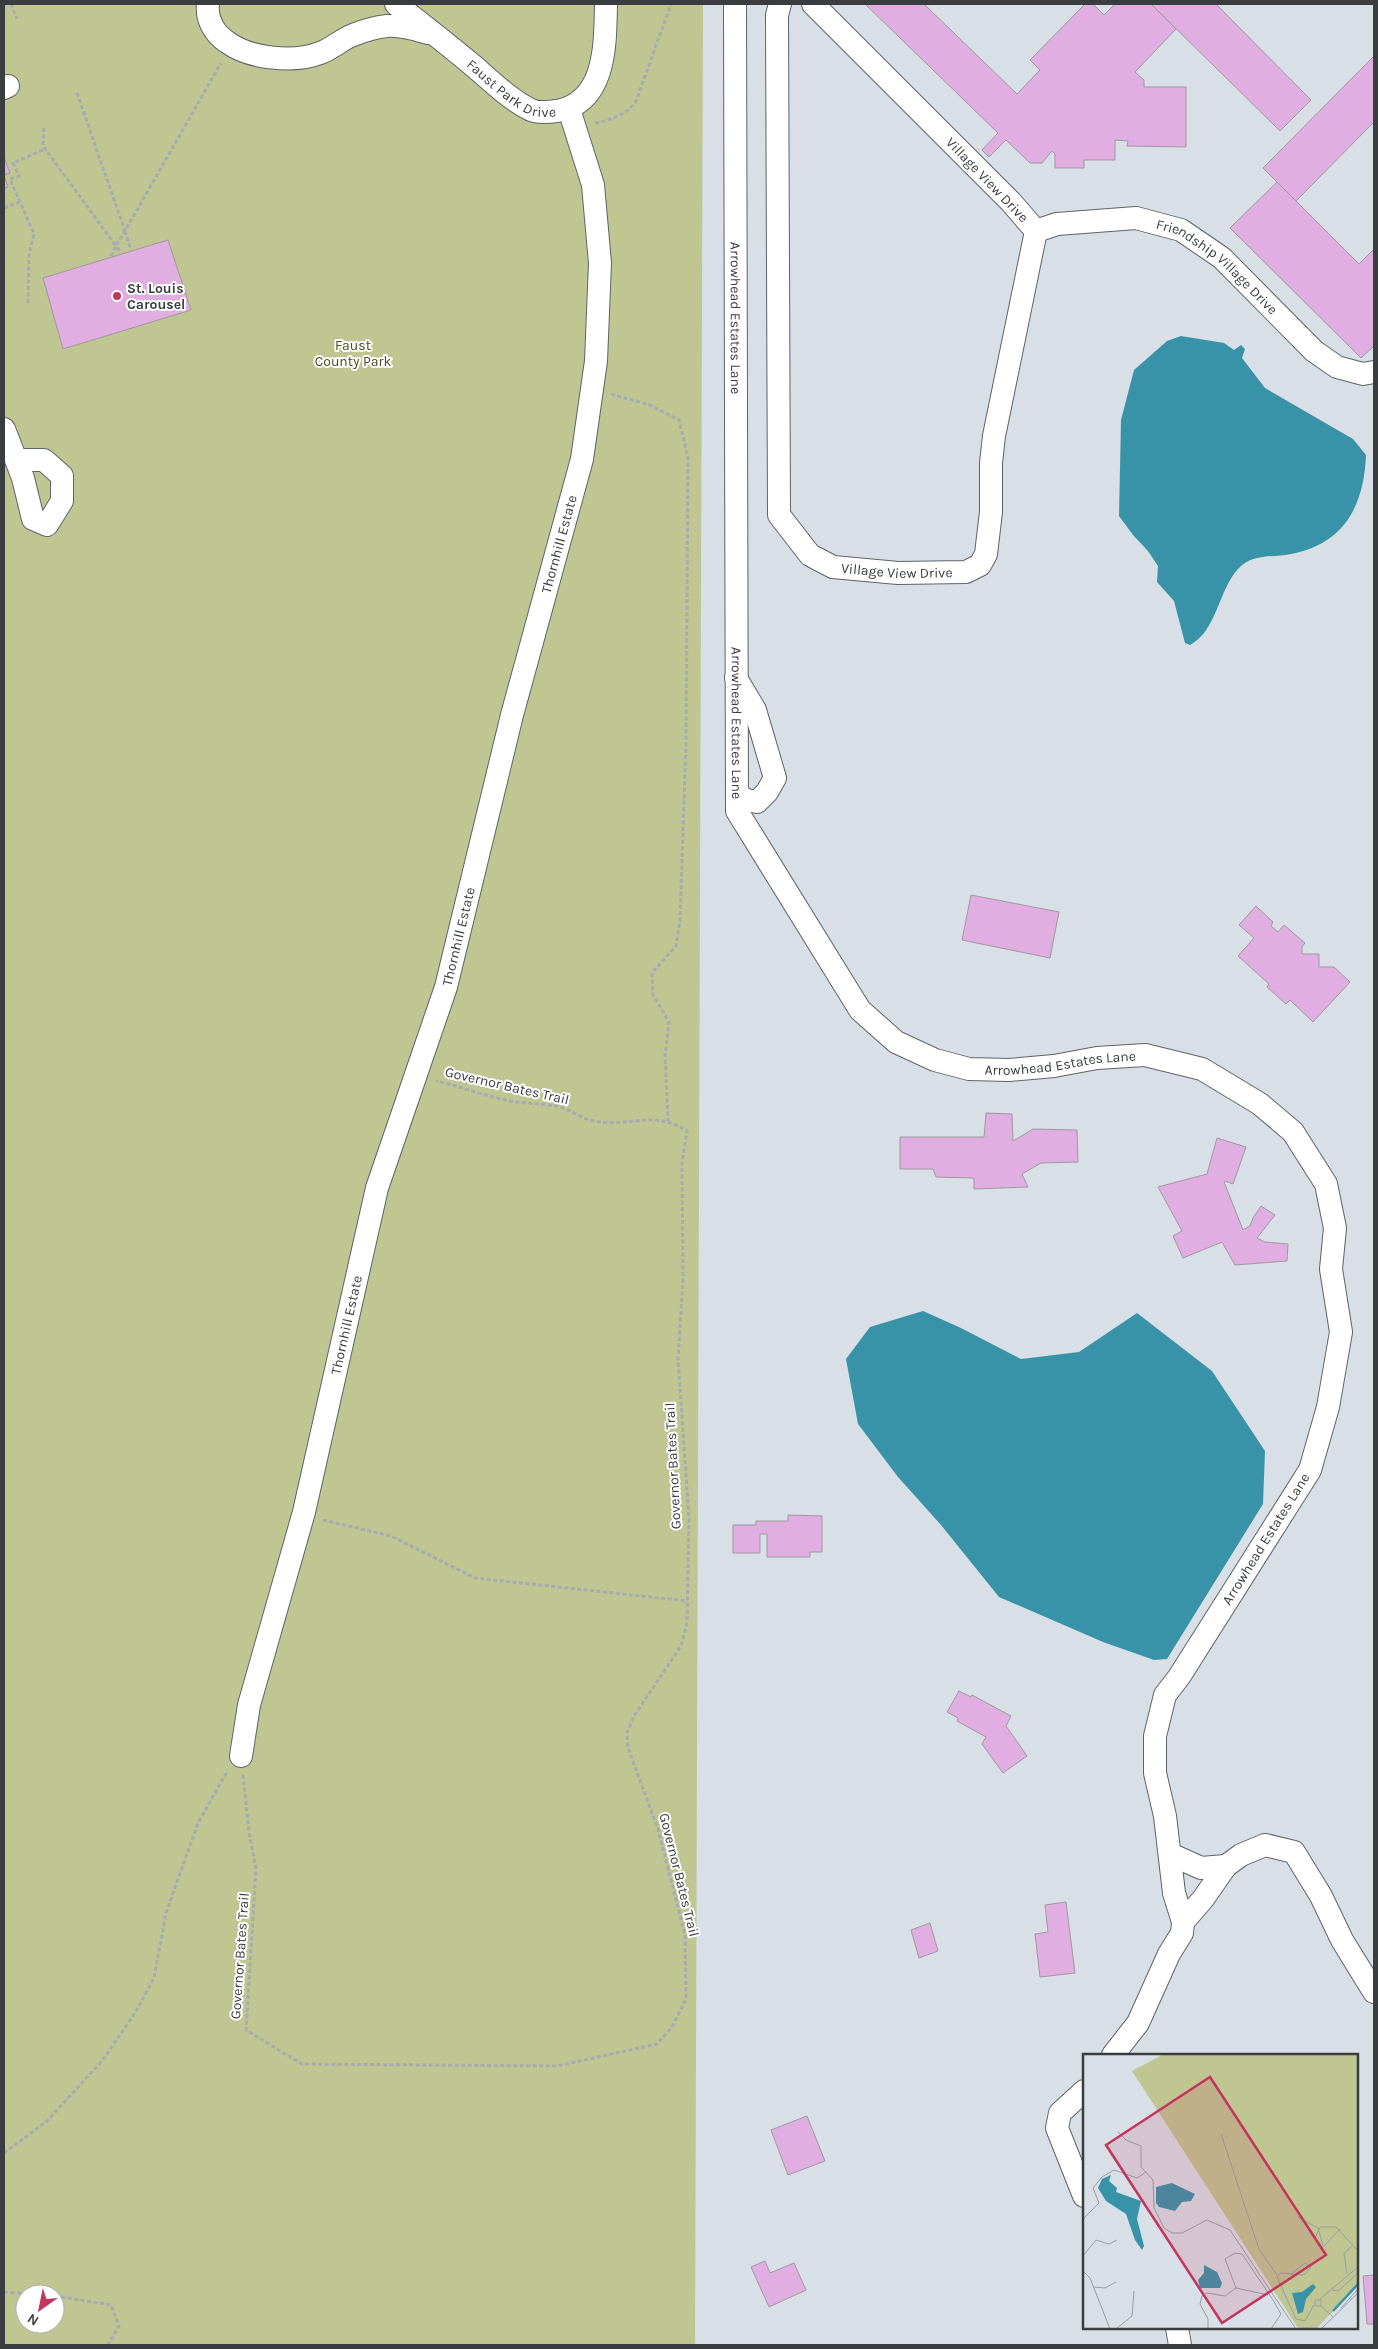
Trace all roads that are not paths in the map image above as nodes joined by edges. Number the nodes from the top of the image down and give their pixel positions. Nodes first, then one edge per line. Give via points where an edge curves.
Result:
1 (208, 4) edge
2 (396, 4) edge
3 (606, 4) edge
4 (735, 4) edge
5 (780, 4) edge
6 (813, 4) edge
7 (437, 36) junction
8 (569, 109) junction
9 (1036, 231) junction
10 (1374, 372) edge
11 (4, 428) edge
12 (16, 460) dead end
13 (736, 677) junction
14 (737, 794) junction
15 (241, 1756) road end
16 (1170, 1854) junction
17 (1226, 1866) junction
18 (1183, 1922) junction
19 (1374, 1992) edge
20 (1114, 2054) edge
21 (1083, 2092) edge
22 (1083, 2193) edge
23 (1177, 2329) edge
24 (1180, 2345) edge

1 - 7 street, Faust Park Drive via 215,34 244,51 280,59 320,54 354,34 387,26 412,28
2 - 7 street, Faust Park Drive
3 - 8 street, Faust Park Drive via 604,55 598,75 589,94
4 - 13 street, Arrowhead Estates Lane
5 - 9 street, Village View Drive via 779,515 810,555 833,567 898,573 966,572 980,565 989,540 994,436
6 - 9 street, Village View Drive
7 - 8 street, Faust Park Drive via 507,94 533,111
8 - 15 street, Thornhill Estate via 593,185 600,263 596,361 582,459 512,715 446,987 377,1188 303,1515 249,1705
9 - 10 street, Friendship Village Drive via 1057,224 1136,218 1181,230 1222,258 1314,351 1337,367 1363,374
11 - 12 street
13 - 14 street, Arrowhead Estates Lane
13 - 14 street via 755,710 775,778 757,802
14 - 16 street, Arrowhead Estates Lane via 737,811 860,1010 896,1042 935,1060 969,1070 1008,1070 1145,1055 1202,1069 1260,1104 1293,1132 1326,1184 1335,1228 1331,1269 1341,1332 1328,1407 1310,1470 1166,1695 1155,1736 1155,1773
16 - 17 street via 1201,1868
16 - 18 street, Arrowhead Estates Lane via 1174,1893
17 - 18 street
17 - 19 street via 1240,1854 1265,1845 1294,1852
18 - 20 street via 1182,1934 1169,1954 1138,2023
21 - 22 street via 1060,2112 1057,2128
23 - 24 street

